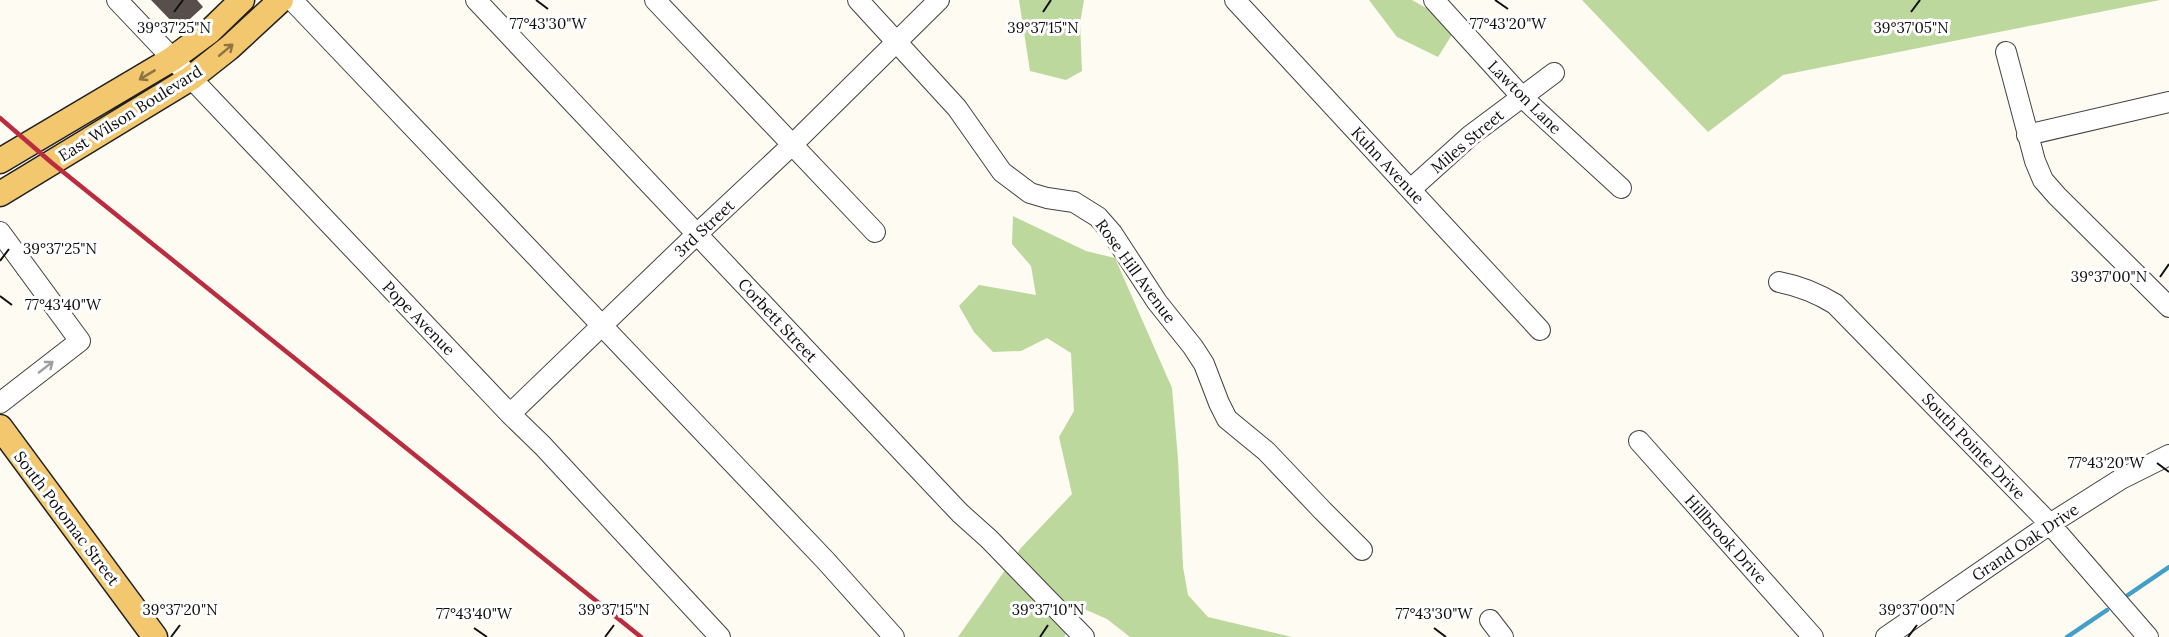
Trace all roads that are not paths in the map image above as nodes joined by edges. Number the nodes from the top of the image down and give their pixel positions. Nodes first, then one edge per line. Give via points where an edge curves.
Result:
1 (117, 0) edge
2 (242, 0) edge
3 (281, 0) edge
4 (292, 0) edge
5 (476, 0) edge
6 (656, 0) edge
7 (858, 0) edge
8 (939, 0) edge
9 (1235, 0) edge
10 (1434, 0) edge
11 (897, 42) junction
12 (2006, 52) dead end
13 (172, 59) junction
14 (1554, 73) dead end
15 (191, 78) junction
16 (1522, 97) junction
17 (2169, 102) edge
18 (2027, 135) junction
19 (792, 145) junction
20 (0, 160) edge
21 (1621, 188) dead end
22 (1411, 189) junction
23 (0, 194) edge
24 (0, 232) edge
25 (875, 232) dead end
26 (697, 234) junction
27 (1779, 282) dead end
28 (2169, 307) edge
29 (602, 325) junction
30 (1540, 330) dead end
31 (0, 403) edge
32 (510, 414) junction
33 (0, 427) edge
34 (1639, 441) dead end
35 (2169, 455) edge
36 (2050, 524) junction
37 (1362, 550) dead end
38 (1490, 620) dead end
39 (150, 630) edge
40 (720, 637) edge
41 (894, 637) edge
42 (1084, 637) edge
43 (1503, 637) edge
44 (1813, 637) edge
45 (1886, 637) edge
46 (2148, 637) edge

1 - 13 street, Pope Avenue
2 - 13 main road, East Wilson Boulevard via 210,31
15 -> 3 main road, East Wilson Boulevard
4 - 29 street
5 - 26 street, Corbett Street
6 - 19 street
7 - 11 street, Rose Hill Avenue
8 - 11 street, 3rd Street
9 - 22 street, Kuhn Avenue
10 - 16 street, Lawton Lane
11 - 19 street, 3rd Street
11 - 37 street, Rose Hill Avenue via 957,108 1002,172 1030,193 1074,202 1098,217 1199,355 1227,419 1266,451
12 - 18 street
13 - 15 street, Pope Avenue
13 -> 20 main road, East Wilson Boulevard
14 - 16 street, Miles Street
15 - 23 main road, East Wilson Boulevard
15 - 32 street, Pope Avenue
16 - 21 street, Lawton Lane
16 - 22 street, Miles Street via 1471,135
17 - 18 street
18 - 28 street via 2043,180
19 - 25 street
19 - 26 street, 3rd Street
22 - 30 street, Kuhn Avenue
31 -> 24 street via 80,341
26 - 29 street, 3rd Street
26 - 42 street, Corbett Street via 960,513
27 - 36 street, South Pointe Drive via 1797,285 1835,304
29 - 32 street, 3rd Street
29 - 41 street
32 - 40 street, Pope Avenue
33 - 39 main road, South Potomac Street
34 - 44 street, Hillbrook Drive
35 - 36 street, Grand Oak Drive via 2121,479
36 - 45 street, Grand Oak Drive
36 - 46 street, South Pointe Drive
38 - 43 street

